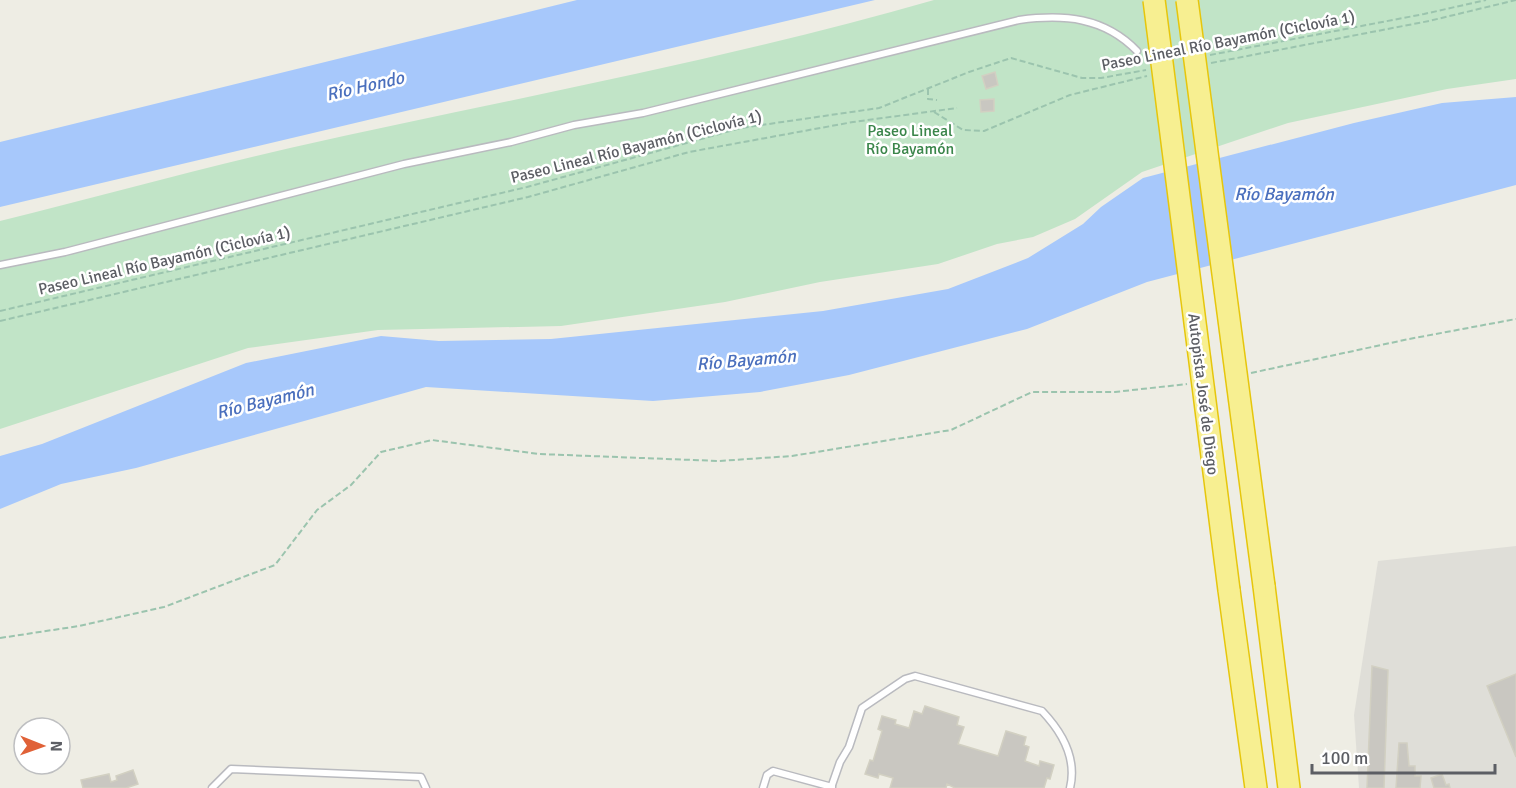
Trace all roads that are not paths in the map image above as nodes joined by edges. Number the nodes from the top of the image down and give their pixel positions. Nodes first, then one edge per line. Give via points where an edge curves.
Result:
1 (1154, 0) edge
2 (1187, 0) edge
3 (1137, 51) dead end
4 (0, 266) edge
5 (832, 787) edge
6 (212, 788) edge
7 (426, 788) edge
8 (763, 788) edge
9 (1070, 788) edge
10 (1256, 788) edge
11 (1289, 788) edge

1 - 10 highway, Autopista José de Diego, bridge
2 - 11 highway, Autopista José de Diego, bridge
3 - 4 lane via 1101,24 1069,17 1019,20 654,110 404,164
5 - 8 lane via 773,771 767,775
5 - 9 lane via 862,708 915,676 1042,711 1071,759
6 - 7 lane via 231,769 421,777

